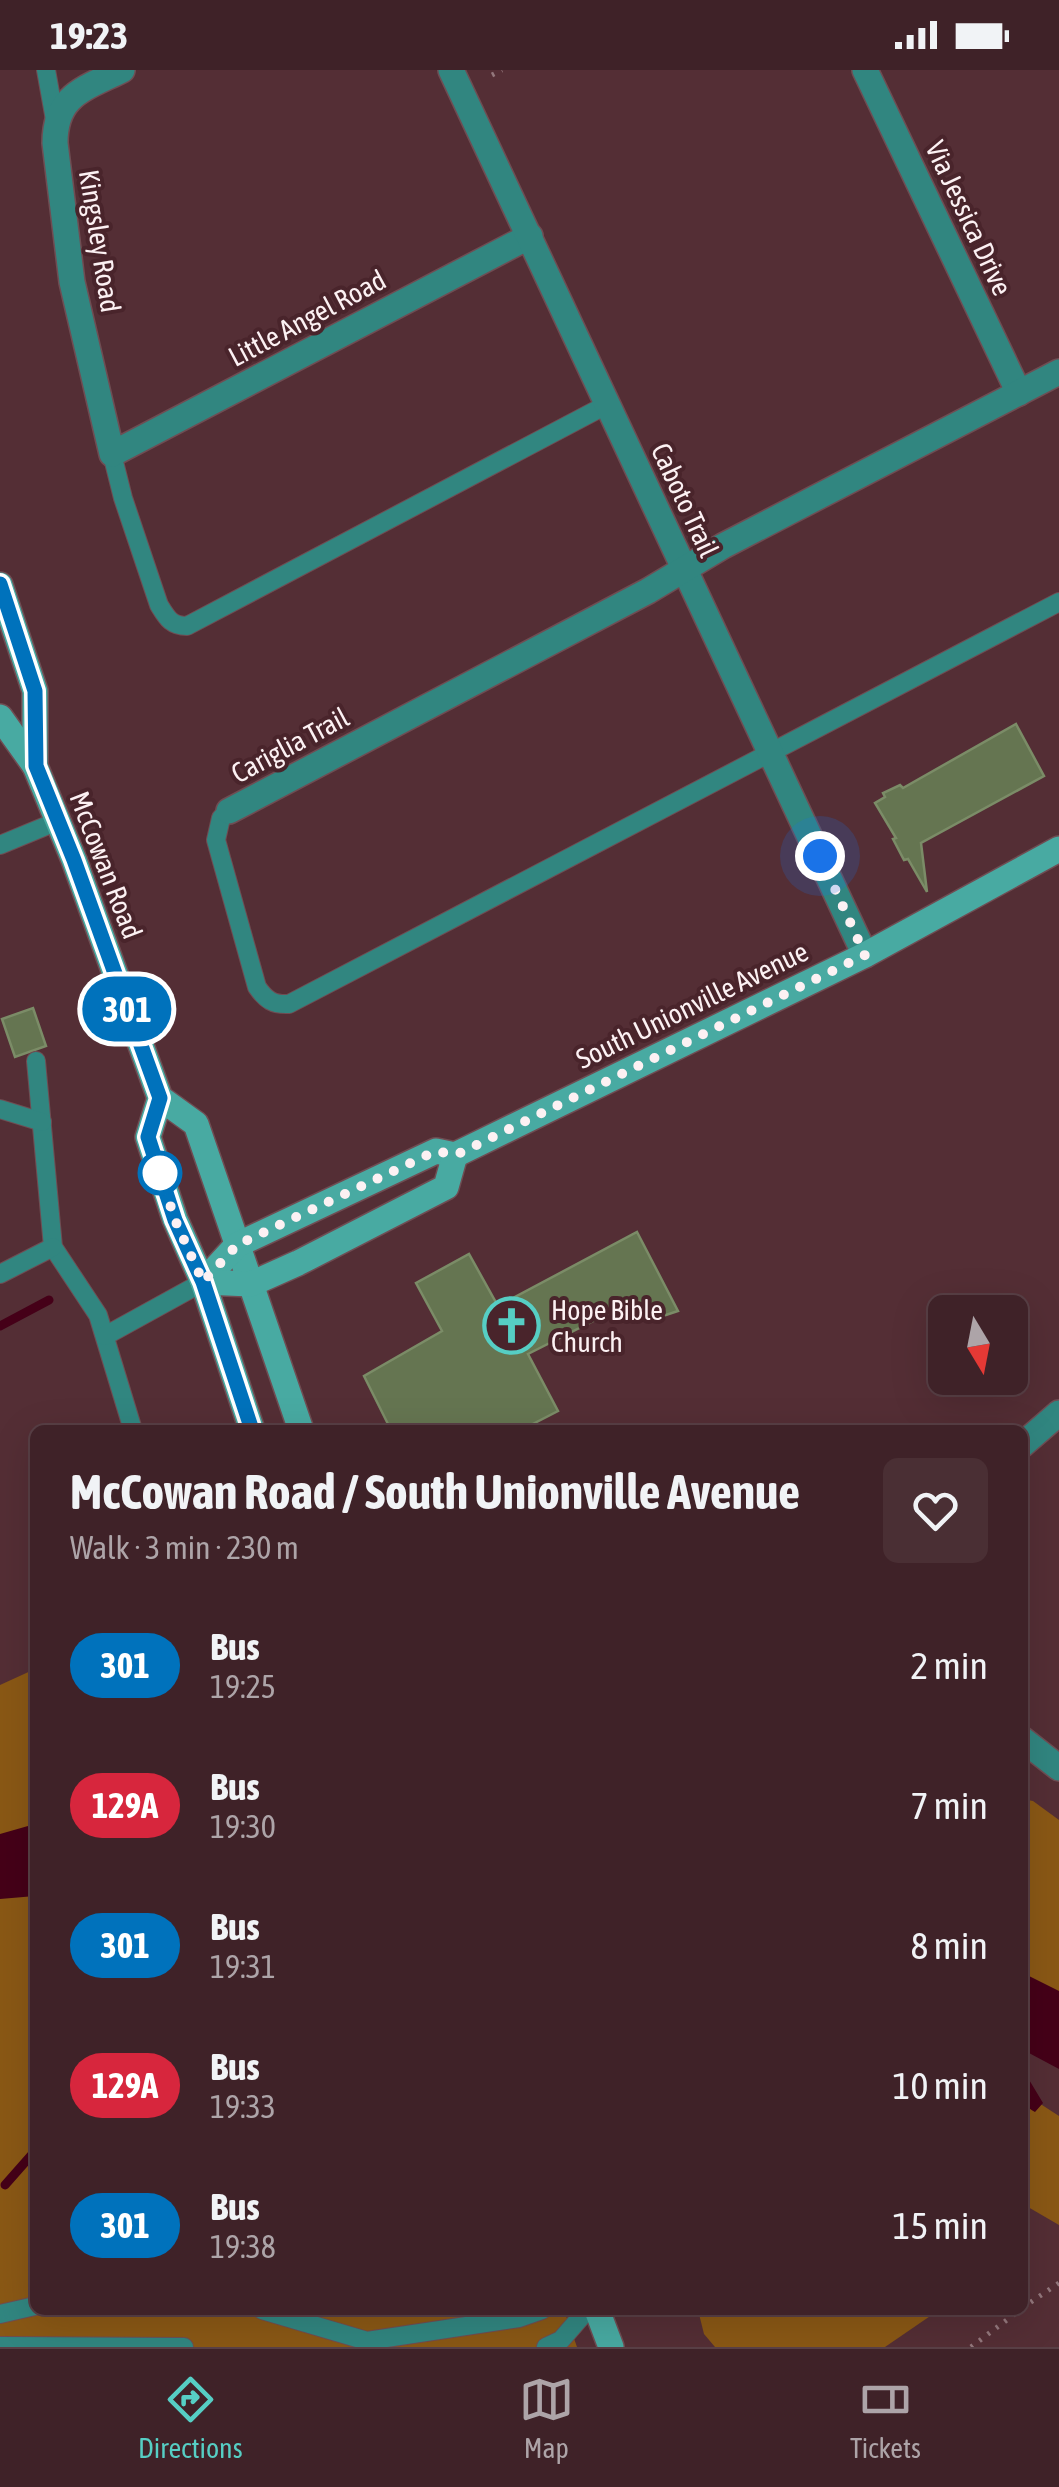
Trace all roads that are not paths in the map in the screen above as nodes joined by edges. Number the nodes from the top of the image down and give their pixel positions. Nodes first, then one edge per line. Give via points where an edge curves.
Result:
1 (46, 70) edge
2 (122, 70) edge
3 (451, 70) edge
4 (865, 70) edge
5 (55, 120) junction
6 (530, 236) junction
7 (1059, 372) edge
8 (1018, 393) junction
9 (608, 404) junction
10 (112, 454) junction
11 (684, 570) junction
12 (0, 584) edge
13 (1059, 602) edge
14 (0, 717) edge
15 (772, 754) junction
16 (36, 766) junction
17 (229, 811) joint
18 (58, 821) junction
19 (0, 845) edge
20 (1059, 849) edge
21 (865, 955) junction
22 (36, 1061) dead end
23 (160, 1098) junction
24 (0, 1110) edge
25 (42, 1122) junction
26 (456, 1155) junction
27 (237, 1245) junction
28 (53, 1247) junction
29 (0, 1274) edge
30 (203, 1282) junction
31 (251, 1284) junction
32 (105, 1336) junction
33 (1059, 1413) edge
34 (132, 1425) edge
35 (250, 1425) edge
36 (299, 1425) edge
37 (1028, 1440) edge
38 (1028, 1744) edge
39 (1059, 1768) edge
40 (30, 2307) edge
41 (0, 2314) edge
42 (278, 2315) edge
43 (528, 2315) edge
44 (582, 2315) edge
45 (599, 2315) edge
46 (368, 2344) edge
47 (0, 2346) edge
48 (184, 2347) edge
49 (546, 2347) edge
50 (611, 2347) edge

1 - 5 lane
2 - 5 street via 67,100
3 - 6 street, Caboto Trail
4 - 8 street, Via Jessica Drive
5 - 10 street, Kingsley Road via 72,282
6 - 9 street, Caboto Trail
6 - 10 street, Little Angel Road
7 - 8 street, Cariglia Trail
8 - 11 street, Cariglia Trail
9 - 10 lane via 187,626 176,626 159,605
9 - 11 street, Caboto Trail
11 - 15 street, Caboto Trail
11 - 17 street, Cariglia Trail
12 - 16 main road, McCowan Road via 35,691
13 - 15 lane
14 - 16 main road, McCowan Road
15 - 17 lane, Cariglia Trail via 289,1004 276,1005 257,987 216,840
15 - 21 street, Caboto Trail
16 - 18 main road, McCowan Road
18 - 19 lane
18 - 23 main road, McCowan Road
20 - 21 main road, South Unionville Avenue
21 - 26 main road, South Unionville Avenue
22 - 25 lane
23 - 27 main road via 196,1124
23 - 30 main road via 148,1137
24 - 25 lane
25 - 28 lane
26 - 27 main road, South Unionville Avenue via 436,1151
26 - 31 main road via 446,1187
27 - 30 main road, South Unionville Avenue
27 - 31 main road
28 - 29 lane
28 - 32 lane
30 - 31 main road
30 - 32 lane
30 - 35 main road
31 - 36 main road
32 - 34 lane
33 - 37 street
38 - 39 street
40 - 41 lane
42 - 46 lane
43 - 46 lane
44 - 49 lane
45 - 50 main road
47 - 48 lane

